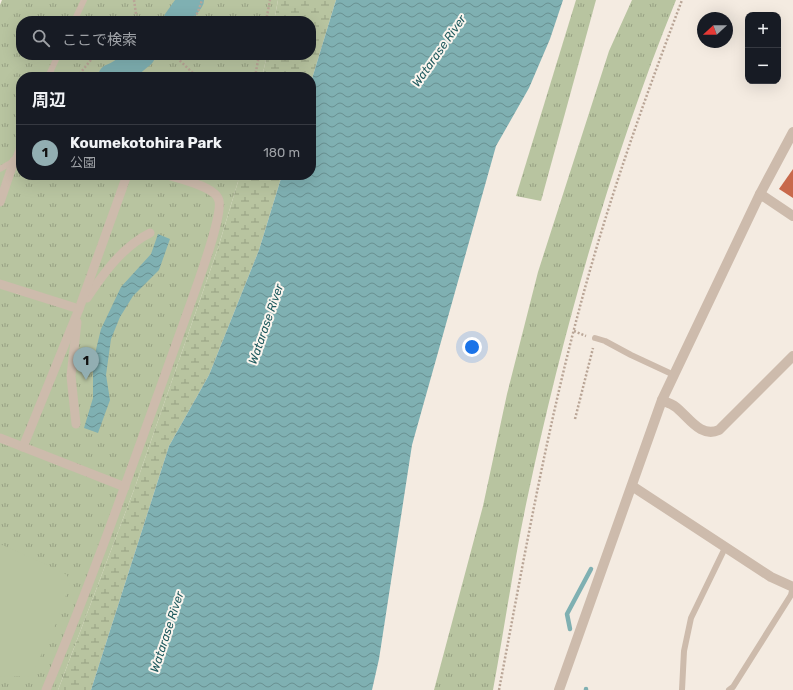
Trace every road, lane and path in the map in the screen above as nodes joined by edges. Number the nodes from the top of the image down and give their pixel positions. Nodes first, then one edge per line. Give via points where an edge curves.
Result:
1 (84, 0) edge
2 (134, 0) edge
3 (202, 0) edge
4 (270, 0) edge
5 (682, 0) edge
6 (76, 16) edge
7 (136, 16) edge
8 (195, 16) edge
9 (267, 16) edge
10 (56, 60) edge
11 (91, 60) edge
12 (179, 60) edge
13 (258, 60) edge
14 (50, 72) edge
15 (81, 72) edge
16 (192, 72) edge
17 (256, 72) edge
18 (793, 132) edge
19 (16, 156) edge
20 (14, 161) junction
21 (0, 169) edge
22 (126, 180) edge
23 (182, 180) edge
24 (760, 194) junction
25 (0, 202) edge
26 (793, 216) edge
27 (150, 233) dead end
28 (0, 284) edge
29 (79, 309) junction
30 (574, 331) junction
31 (579, 334) dead end
32 (595, 338) joint
33 (793, 356) edge
34 (674, 375) junction
35 (662, 400) junction
36 (575, 419) dead end
37 (76, 424) dead end
38 (0, 438) edge
39 (23, 447) junction
40 (632, 486) junction
41 (125, 487) junction
42 (725, 548) junction
43 (793, 587) edge
44 (46, 690) edge
45 (499, 690) edge
46 (559, 690) edge
47 (682, 690) edge
48 (728, 690) edge

1 - 6 lane
2 - 7 path
3 - 8 path
4 - 9 path
5 - 30 path via 643,102 604,222
10 - 14 lane
11 - 15 path
12 - 16 path
13 - 17 path
18 - 24 street
19 - 20 lane
20 - 21 lane
20 - 25 street
22 - 29 street
23 - 41 street via 216,194 220,202 216,224 200,277
24 - 26 street
24 - 34 street
27 - 29 street via 111,265
28 - 29 street
29 - 37 street via 71,376
29 - 39 street
30 - 31 path
30 - 45 path via 528,531
32 - 34 lane
32 - 36 path
33 - 35 street via 719,430 712,433 705,432 675,406
34 - 35 street
35 - 40 street
38 - 39 street
39 - 41 street
40 - 42 street
40 - 46 street via 606,552
41 - 44 street via 97,566
42 - 43 street via 771,577
42 - 47 lane via 691,618 684,651
43 - 48 lane via 791,595 733,687

